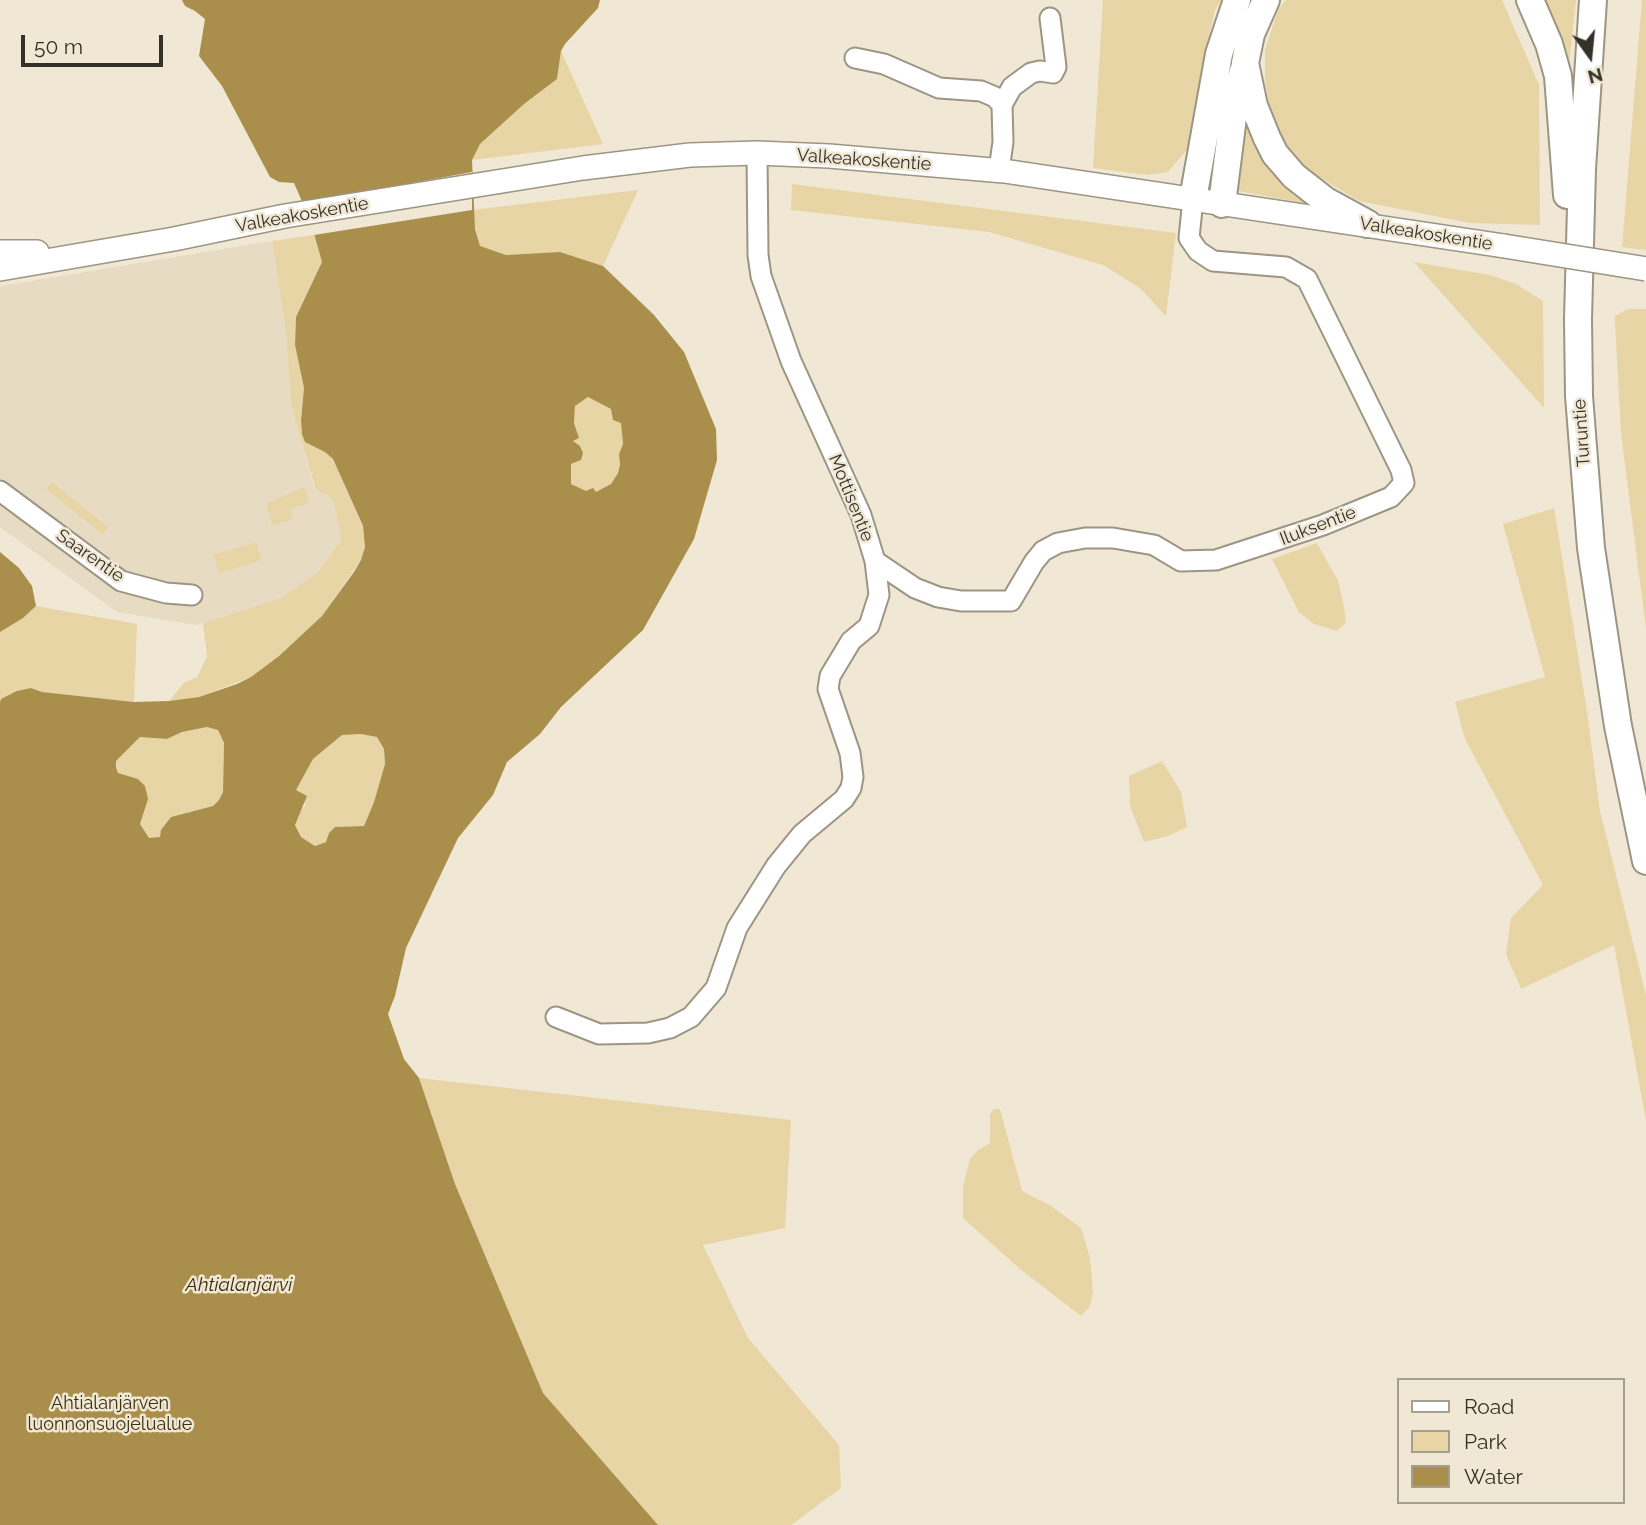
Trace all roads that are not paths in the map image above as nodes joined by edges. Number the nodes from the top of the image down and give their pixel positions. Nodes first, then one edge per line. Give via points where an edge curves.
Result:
1 (1237, 0) edge
2 (1266, 0) edge
3 (1530, 0) edge
4 (1593, 0) edge
5 (1050, 18) dead end
6 (855, 58) dead end
7 (1245, 63) junction
8 (1002, 105) junction
9 (757, 153) junction
10 (999, 170) junction
11 (1193, 199) junction
12 (1222, 204) junction
13 (1368, 224) junction
14 (0, 252) edge
15 (83, 253) junction
16 (0, 269) edge
17 (1646, 269) edge
18 (1578, 319) junction
19 (0, 491) edge
20 (875, 561) junction
21 (192, 594) dead end
22 (1646, 860) edge
23 (556, 1017) dead end

1 - 11 main road via 1220,54
2 - 7 main road
3 - 18 main road via 1558,76
4 - 18 main road, Turuntie
5 - 8 street via 1053,73 1031,73 1012,87
6 - 8 street via 884,64 939,88 981,91
7 - 12 main road via 1235,101
7 - 13 main road via 1254,106 1275,154 1309,188
8 - 10 street
9 - 10 street, Valkeakoskentie
9 - 15 street, Valkeakoskentie via 690,155 583,168
9 - 20 street, Mottisentie via 761,275 791,361 861,515
10 - 11 street, Valkeakoskentie
11 - 12 street, Valkeakoskentie
11 - 20 street, Iluksentie via 1189,238 1198,251 1213,261 1286,267 1307,279 1404,483 1391,497 1346,516 1216,560 1181,561 1154,545 1113,538 1058,543 1042,551 1011,601 938,597 915,588
12 - 13 street, Valkeakoskentie
13 - 17 street, Valkeakoskentie, bridge
14 - 15 street, Valkeakoskentie
15 - 16 street, Valkeakoskentie
18 - 22 main road, Turuntie via 1591,548 1618,726
19 - 21 street, Saarentie via 121,581 166,593
20 - 23 street, Mottisentie via 879,595 869,626 851,641 830,676 828,689 850,753 851,788 776,866 737,928 716,988 691,1017 648,1032 599,1034

